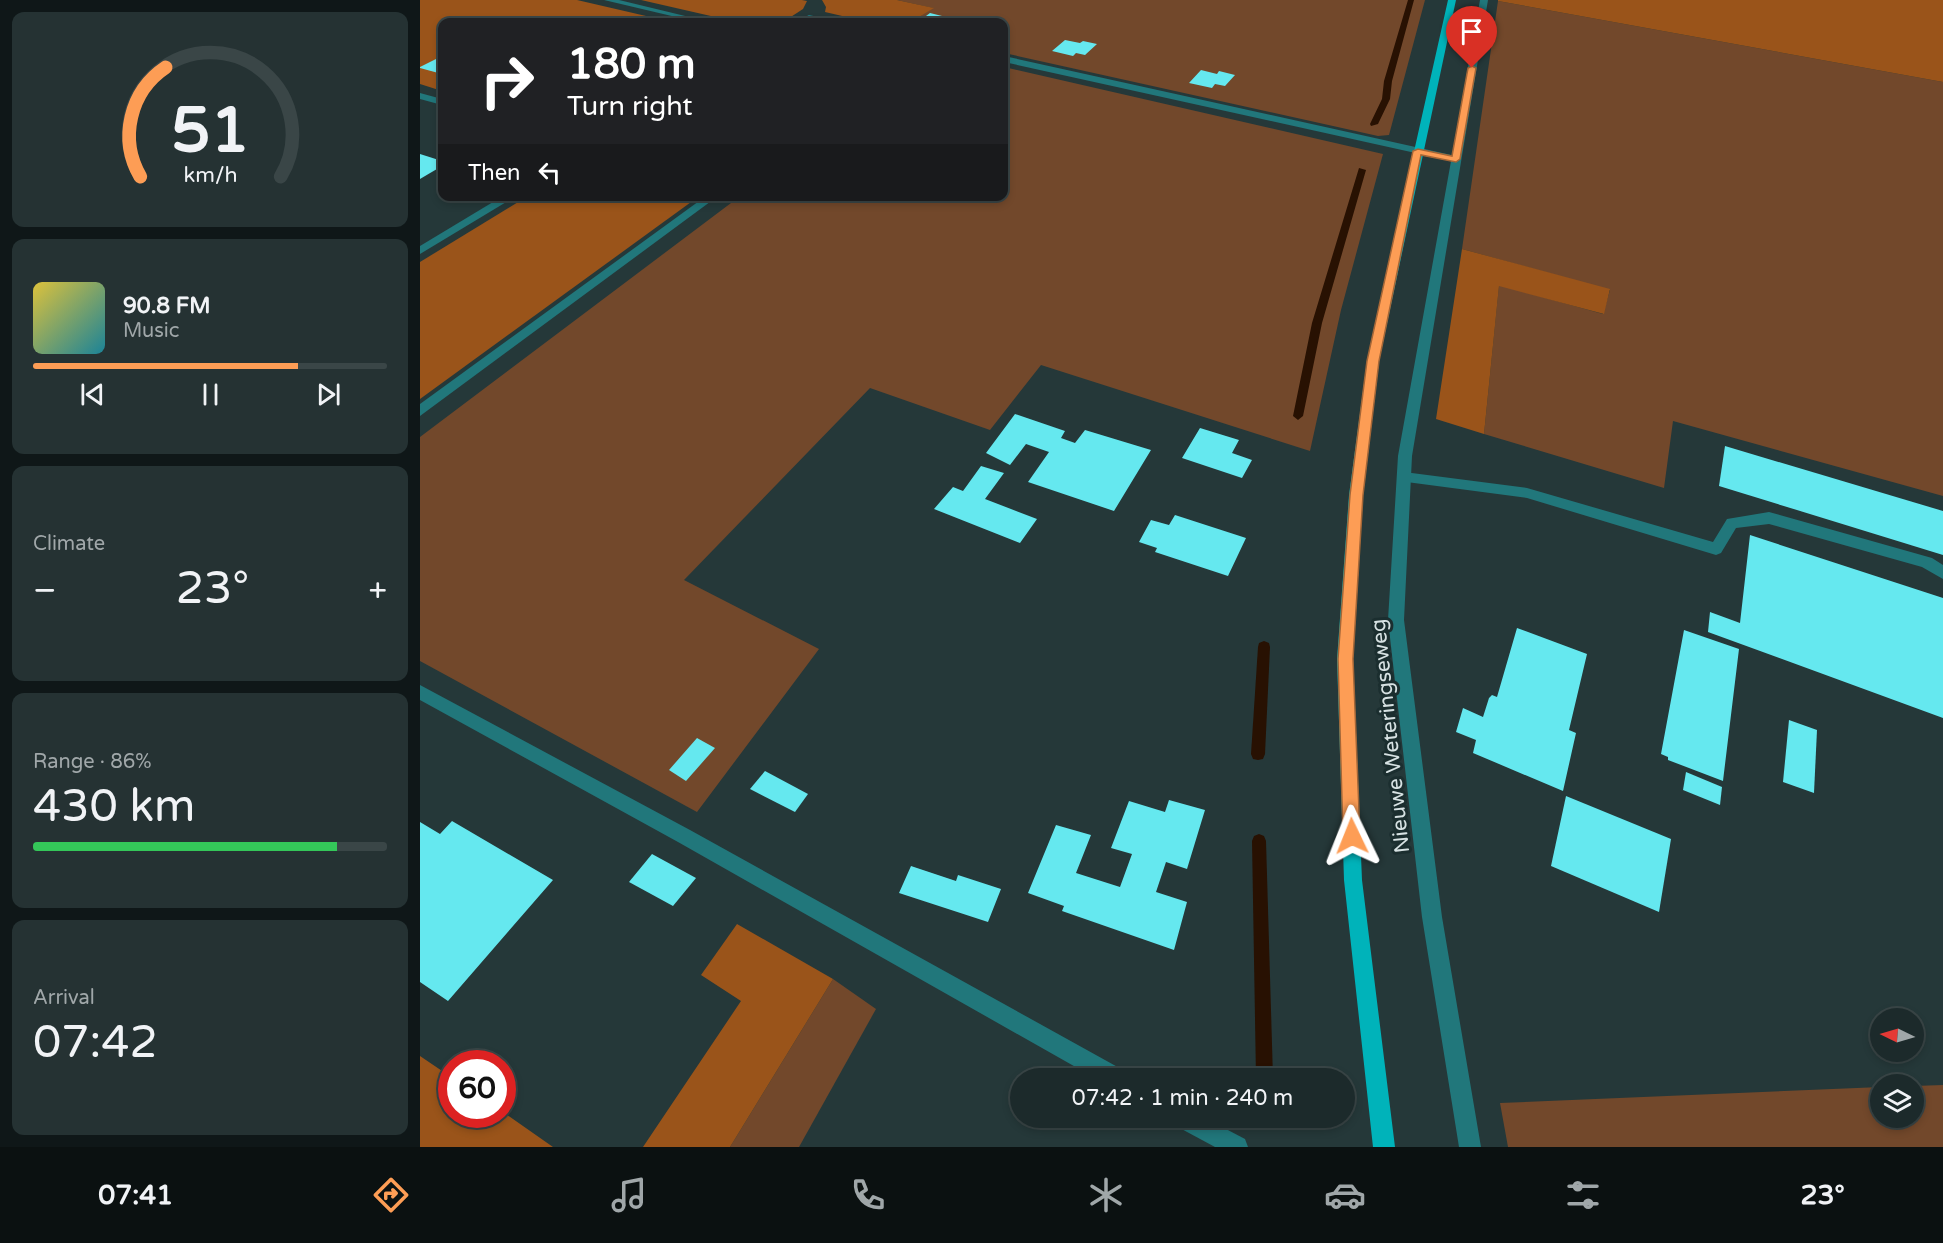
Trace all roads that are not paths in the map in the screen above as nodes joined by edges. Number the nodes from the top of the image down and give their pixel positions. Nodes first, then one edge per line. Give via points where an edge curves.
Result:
1 (608, 0) edge
2 (1452, 0) edge
3 (1484, 0) edge
4 (688, 18) edge
5 (1008, 60) edge
6 (420, 96) edge
7 (438, 101) edge
8 (1418, 151) junction
9 (1456, 159) junction
10 (503, 201) edge
11 (706, 201) edge
12 (420, 252) edge
13 (420, 411) edge
14 (1404, 477) junction
15 (1943, 573) edge
16 (420, 692) edge
17 (1097, 1068) edge
18 (1202, 1128) edge
19 (1237, 1147) edge
20 (1384, 1147) edge
21 (1470, 1147) edge

1 - 4 street
2 - 8 main road, Nieuwe Weteringseweg
3 - 9 street, Nieuwe Weteringseweg
5 - 8 street
6 - 7 street
8 - 9 street
8 - 20 main road, Nieuwe Weteringseweg via 1373,361 1356,495 1345,659 1353,880
9 - 14 street, Nieuwe Weteringseweg
10 - 12 street
11 - 13 street
14 - 15 street via 1527,493 1716,549 1732,523 1768,518 1927,562
14 - 21 street, Nieuwe Weteringseweg via 1396,620 1431,917
16 - 17 street
18 - 19 street

